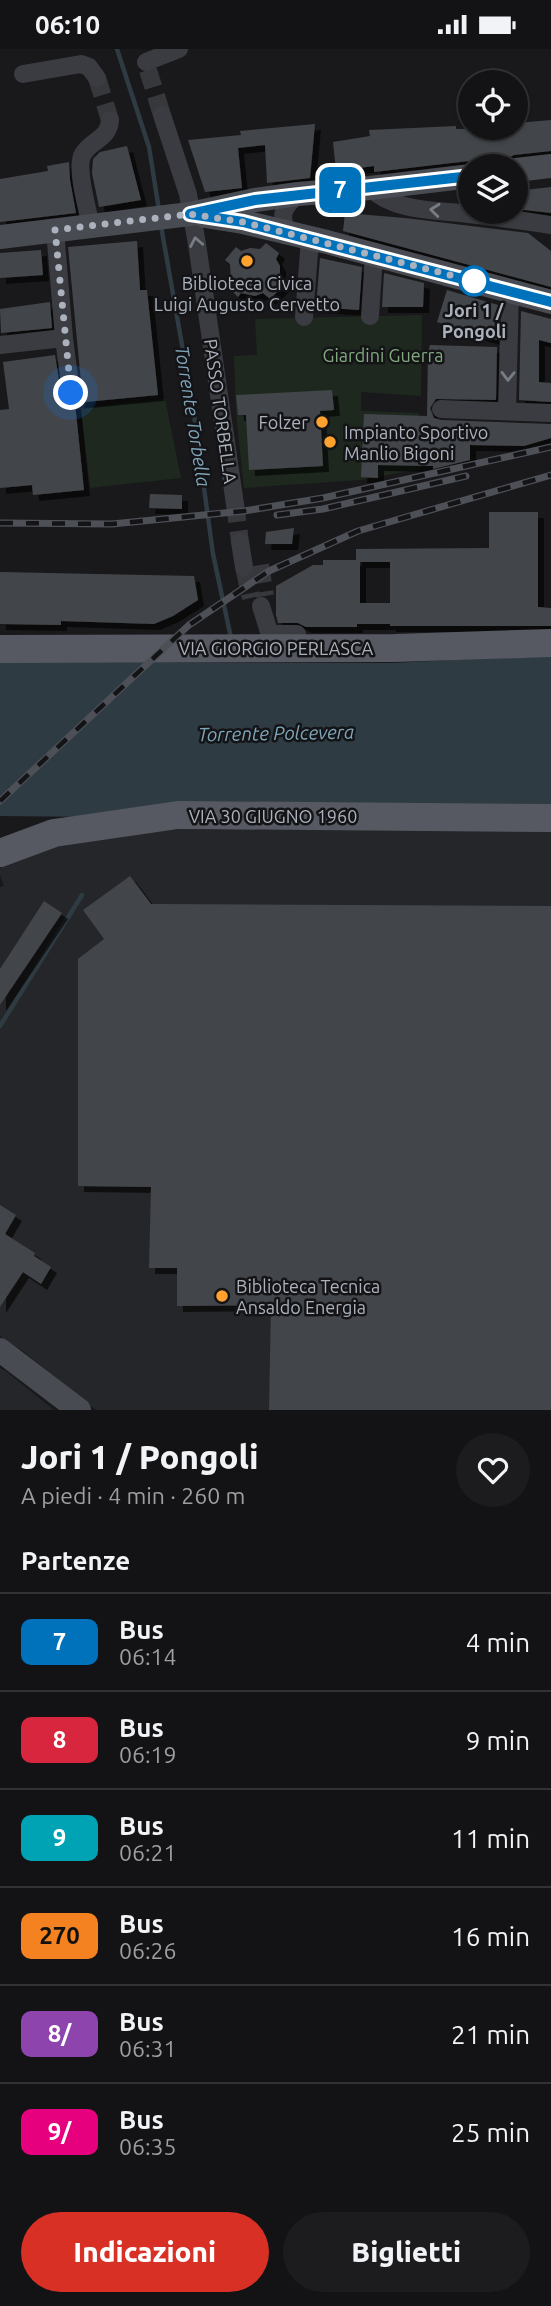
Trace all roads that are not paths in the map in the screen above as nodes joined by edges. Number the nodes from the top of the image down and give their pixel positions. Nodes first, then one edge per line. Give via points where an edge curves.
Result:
1 (179, 49) edge
2 (145, 60) edge
3 (23, 74) dead end
4 (97, 78) dead end
5 (162, 115) tunnel mouth
6 (110, 120) dead end
7 (551, 166) edge
8 (528, 169) edge
9 (458, 178) edge
10 (370, 188) junction
11 (298, 194) junction
12 (249, 211) junction
13 (187, 214) junction
14 (551, 225) edge
15 (91, 226) junction
16 (55, 230) junction
17 (300, 236) junction
18 (0, 237) edge
19 (374, 255) junction
20 (510, 291) junction
21 (551, 302) edge
22 (370, 316) dead end
23 (304, 317) dead end
24 (64, 338) junction
25 (0, 345) edge
26 (71, 393) dead end
27 (441, 409) dead end
28 (507, 411) junction
29 (551, 413) edge
30 (235, 504) tunnel mouth
31 (259, 600) tunnel mouth
32 (551, 642) edge
33 (0, 649) edge
34 (551, 818) edge
35 (0, 853) edge
36 (0, 1350) edge
37 (79, 1410) edge

1 - 2 street
3 - 4 street via 81,64
5 - 13 street, PASSO TORBELLA via 188,194
6 - 15 street via 106,134 81,160
7 - 8 main road
9 - 10 main road
10 - 11 main road
14 -> 10 street via 416,208 384,199
11 - 12 main road
11 - 17 street via 287,204 283,224
12 - 13 main road
12 - 17 main road
13 - 15 main road
30 -> 13 street, PASSO TORBELLA via 197,244
15 - 16 main road
16 - 18 main road
16 - 24 street
17 - 19 main road
17 - 23 street
19 - 20 main road
19 - 22 street
20 - 21 main road
20 -> 28 street
24 - 25 street
24 - 26 street
27 - 28 street
28 - 29 street
31 - 32 street via 265,626 274,634 531,634
32 - 33 main road, VIA GIORGIO PERLASCA via 394,648
34 - 35 main road, VIA 30 GIUGNO 1960 via 178,815 54,833
36 - 37 main road

